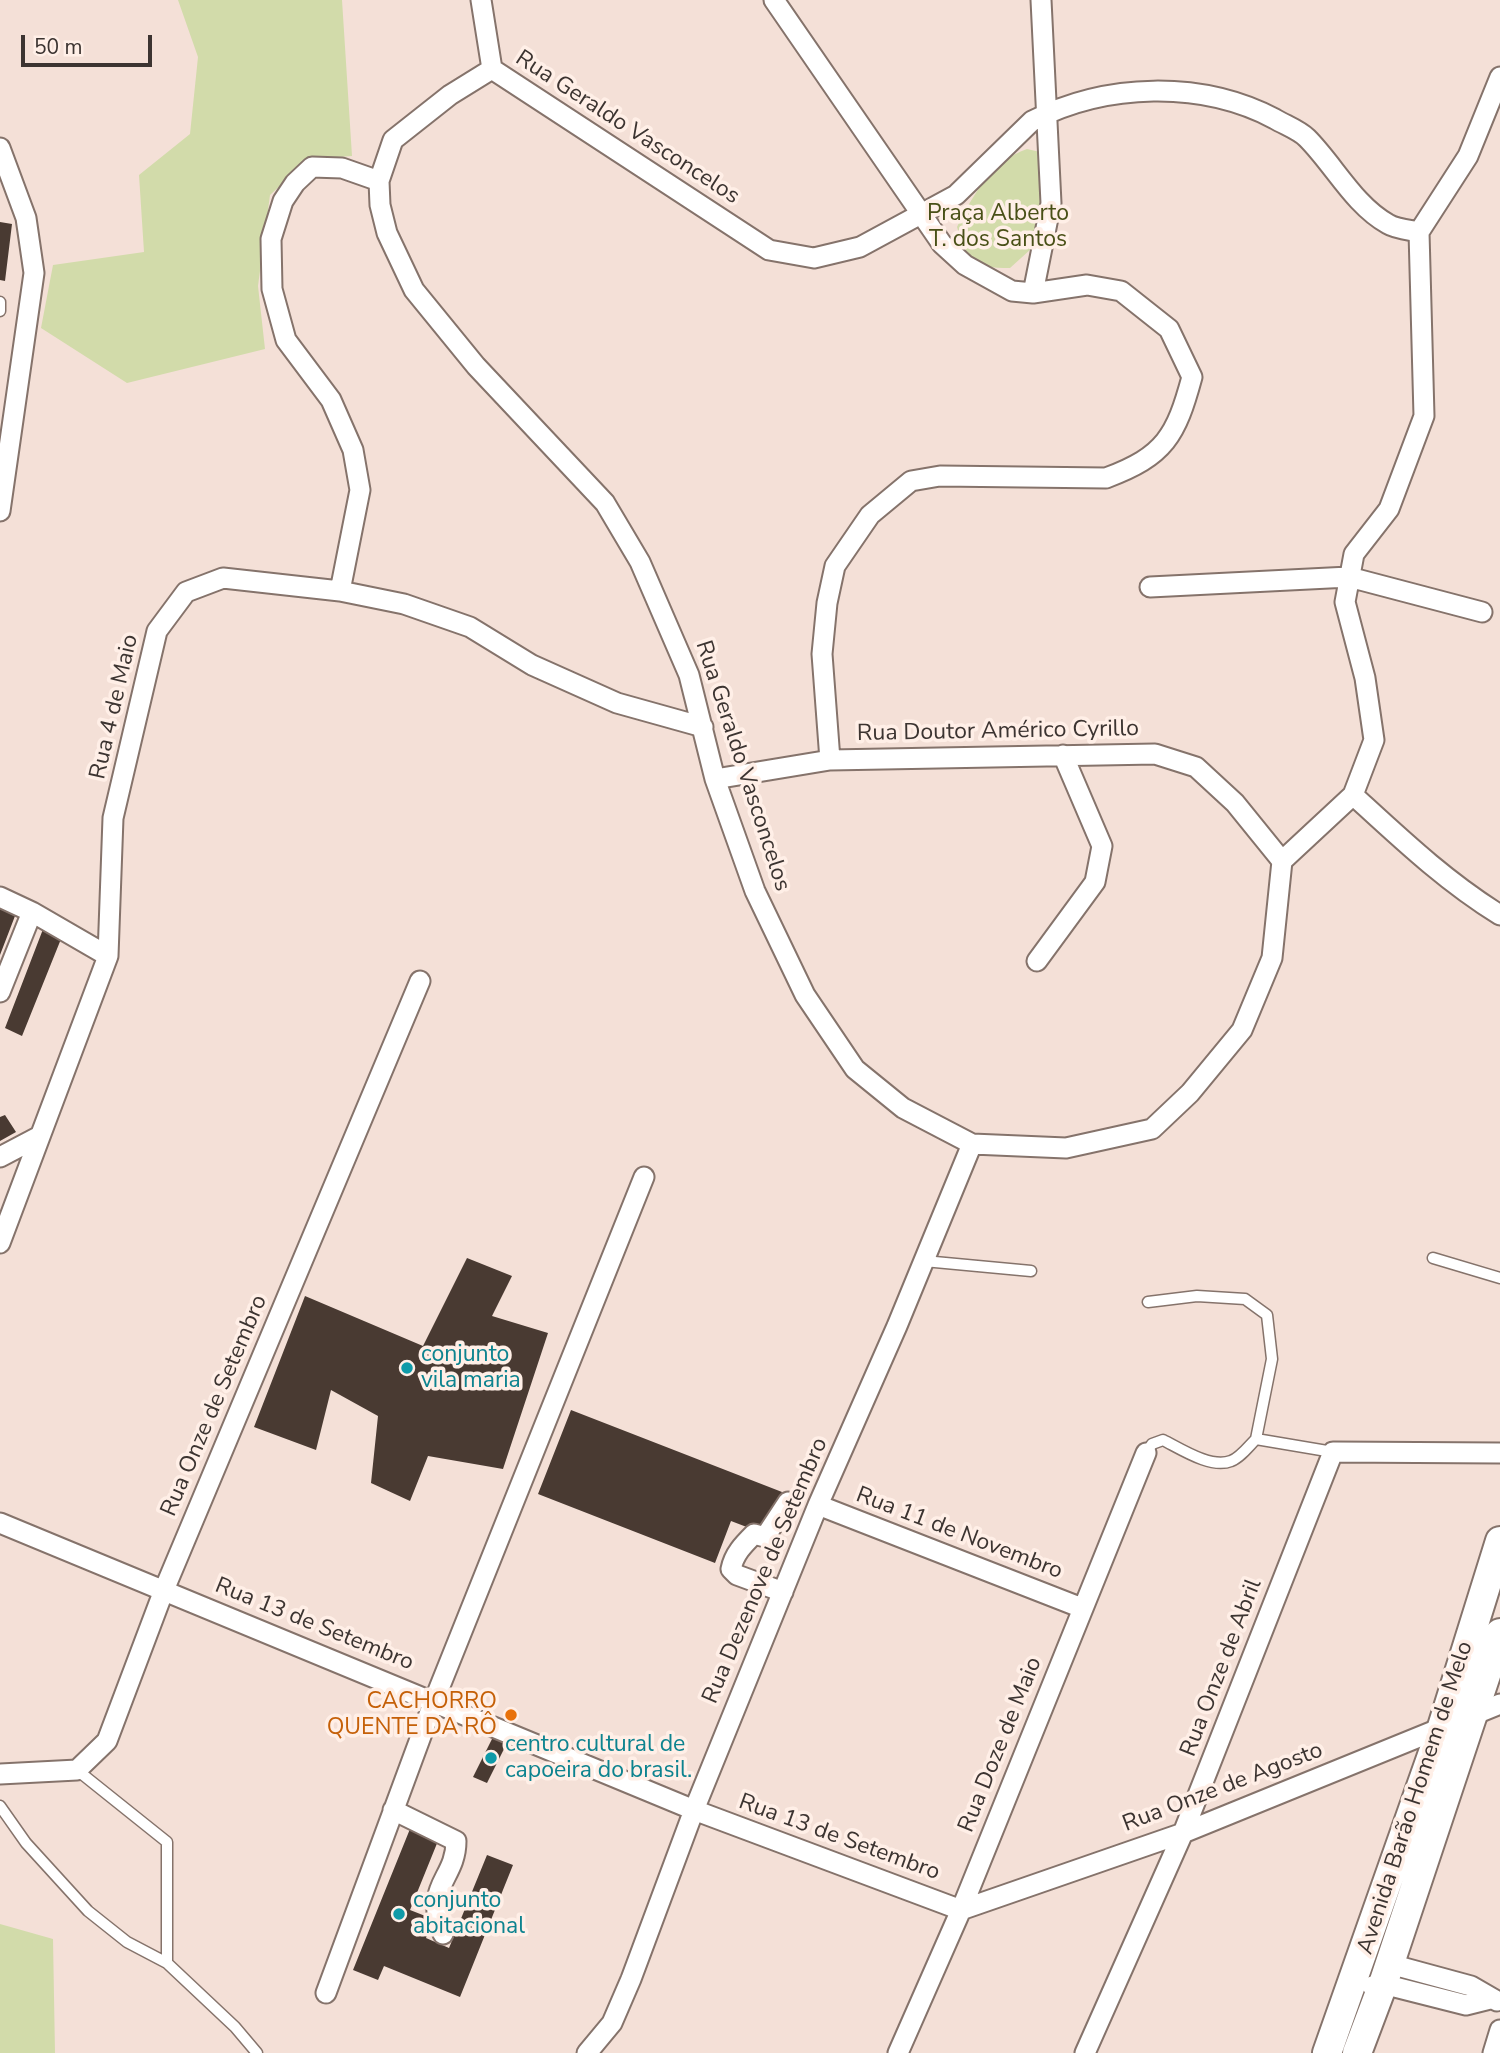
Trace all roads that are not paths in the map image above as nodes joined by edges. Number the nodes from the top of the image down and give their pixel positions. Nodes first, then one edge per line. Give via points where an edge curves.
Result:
1 (481, 0) edge
2 (774, 0) edge
3 (1041, 0) edge
4 (492, 69) junction
5 (1500, 77) edge
6 (1048, 113) junction
7 (0, 148) edge
8 (379, 181) junction
9 (919, 213) junction
10 (1419, 232) junction
11 (1033, 293) junction
12 (0, 302) edge
13 (0, 311) edge
14 (0, 511) edge
15 (1349, 577) junction
16 (1150, 587) dead end
17 (340, 591) junction
18 (1482, 612) dead end
19 (702, 727) junction
20 (1063, 755) junction
21 (830, 760) junction
22 (715, 779) junction
23 (1353, 795) junction
24 (1282, 861) junction
25 (0, 897) edge
26 (32, 912) junction
27 (1500, 915) edge
28 (108, 956) junction
29 (1037, 961) dead end
30 (420, 981) dead end
31 (0, 992) edge
32 (40, 1136) junction
33 (972, 1144) junction
34 (0, 1157) edge
35 (644, 1177) dead end
36 (0, 1243) edge
37 (1433, 1258) dead end
38 (924, 1261) junction
39 (1031, 1271) dead end
40 (1500, 1278) edge
41 (1148, 1302) dead end
42 (1256, 1439) junction
43 (1333, 1452) junction
44 (1500, 1453) edge
45 (1146, 1454) joint
46 (789, 1502) dead end
47 (818, 1505) junction
48 (0, 1523) edge
49 (1500, 1541) edge
50 (164, 1590) junction
51 (783, 1592) junction
52 (1082, 1608) junction
53 (1500, 1633) edge
54 (434, 1701) junction
55 (1500, 1704) edge
56 (1474, 1715) junction
57 (1442, 1727) junction
58 (77, 1770) junction
59 (0, 1774) edge
60 (0, 1806) edge
61 (393, 1810) junction
62 (694, 1810) junction
63 (1183, 1833) junction
64 (961, 1910) junction
65 (443, 1934) dead end
66 (167, 1963) junction
67 (1387, 1974) junction
68 (1351, 1991) junction
69 (326, 1993) dead end
70 (1495, 2000) edge
71 (1500, 2029) edge
72 (257, 2053) edge
73 (587, 2053) edge
74 (898, 2053) edge
75 (1085, 2053) edge
76 (1327, 2053) edge
77 (1357, 2053) edge
78 (1493, 2053) edge

1 - 4 street
2 - 9 street
3 - 6 street
4 - 8 street, Rua Geraldo Vasconcelos via 393,140
4 - 9 street, Rua Geraldo Vasconcelos via 769,250 825,256 859,247
5 - 10 street via 1468,156
6 - 9 street via 1032,121 956,195
6 - 10 street via 1108,95 1182,90 1249,106 1305,136 1372,213 1390,226
6 - 11 street via 1051,203
7 - 14 street via 26,218 34,273
8 - 17 street via 342,168 312,167 283,201 271,239 272,289 286,340 331,400 353,450 360,490
8 - 19 street, Rua Geraldo Vasconcelos via 387,233 414,290 476,366 605,503 640,562 689,675
9 - 11 street via 965,265 1012,291
10 - 15 street via 1424,416 1389,509 1354,554
11 - 21 street via 1087,285 1121,291 1168,330 1192,377 1180,421 1157,452 1106,478 940,476 911,481 870,514 835,566 827,603 822,654
12 - 13 lane
15 - 16 street
15 - 18 street
15 - 23 street via 1345,602 1365,678 1374,740
17 - 19 street, Rua 4 de Maio via 404,604 470,627 532,665 617,703
17 - 28 street, Rua 4 de Maio via 223,578 186,592 157,631 113,818
19 - 22 street, Rua Geraldo Vasconcelos
20 - 21 street, Rua Doutor Américo Cyrillo
20 - 24 street, Rua Doutor Américo Cyrillo via 1155,754 1196,767 1235,803
20 - 29 street via 1102,846 1095,883
21 - 22 street, Rua Doutor Américo Cyrillo
22 - 33 street, Rua Geraldo Vasconcelos via 755,891 805,995 855,1069 903,1108
23 - 24 street
23 - 27 street via 1465,894
24 - 33 street, Rua Geraldo Vasconcelos via 1272,958 1242,1030 1190,1093 1152,1129 1066,1148
25 - 26 street
26 - 28 street
26 - 31 street
28 - 32 street, Rua 4 de Maio
30 - 50 street, Rua Onze de Setembro
32 - 34 street
32 - 36 street, Rua 4 de Maio
33 - 38 street, Rua Dezenove de Setembro
35 - 54 street
37 - 40 lane
38 - 39 lane
38 - 47 street, Rua Dezenove de Setembro
41 - 42 lane via 1197,1296 1245,1299 1267,1315 1272,1359
42 - 43 lane
42 - 45 lane via 1232,1461 1197,1457 1163,1440 1152,1444
43 - 44 street
43 - 63 street, Rua Onze de Abril
45 - 52 street, Rua Doze de Maio
46 - 51 street via 765,1537 754,1534 743,1545 731,1569
47 - 51 street, Rua Dezenove de Setembro
47 - 52 street, Rua 11 de Novembro
48 - 50 street, Rua 13 de Setembro
49 - 57 main road, Avenida Barão Homem de Melo
50 - 54 street, Rua 13 de Setembro
50 - 58 street, Rua Onze de Setembro via 107,1741
51 - 62 street, Rua Dezenove de Setembro
52 - 64 street, Rua Doze de Maio
53 - 56 main road, Avenida Barão Homem de Melo
54 - 61 street
54 - 62 street, Rua 13 de Setembro
55 - 56 street, Rua Onze de Agosto
56 - 57 street, Rua Onze de Agosto
56 - 67 main road, Avenida Barão Homem de Melo
57 - 63 street, Rua Onze de Agosto
57 - 68 main road, Avenida Barão Homem de Melo
58 - 59 street
58 - 66 lane via 167,1842
60 - 66 lane via 26,1843 88,1912 127,1942
61 - 65 street via 456,1841 456,1852 436,1893 437,1920
61 - 69 street
62 - 64 street, Rua 13 de Setembro
62 - 73 street, Rua Dezenove de Setembro via 612,2023
63 - 64 street, Rua Onze de Agosto
63 - 75 street, Rua Onze de Abril
64 - 74 street, Rua Doze de Maio
66 - 72 lane
67 - 68 street
67 - 70 street via 1466,2005
67 - 77 main road, Avenida Barão Homem de Melo
68 - 76 main road, Avenida Barão Homem de Melo
71 - 78 street

